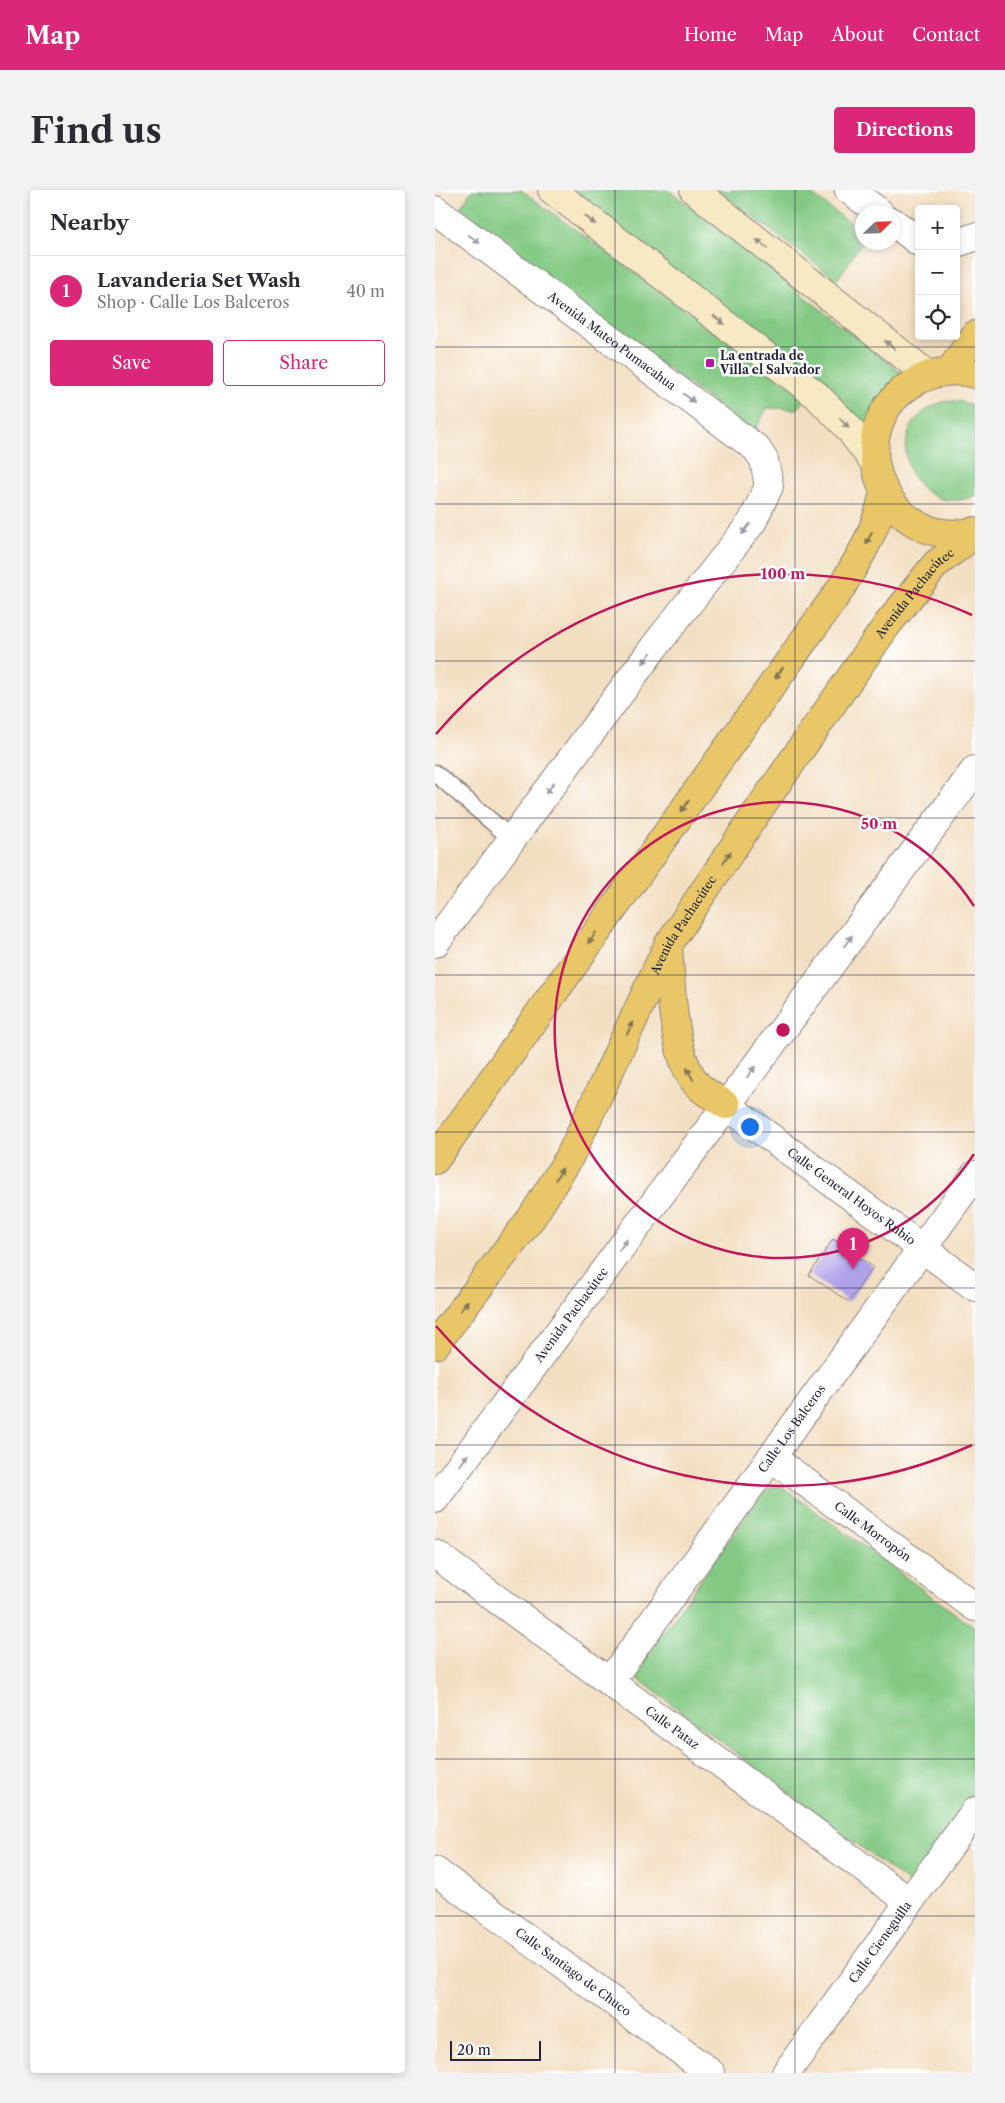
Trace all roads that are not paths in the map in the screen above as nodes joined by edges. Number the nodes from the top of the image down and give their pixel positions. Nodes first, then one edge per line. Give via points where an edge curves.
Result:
1 (552, 190) edge
2 (694, 190) edge
3 (849, 190) edge
4 (869, 205) edge
5 (435, 210) edge
6 (900, 227) edge
7 (975, 238) edge
8 (915, 239) edge
9 (960, 243) edge
10 (975, 335) edge
11 (960, 372) edge
12 (874, 462) junction
13 (884, 492) junction
14 (975, 532) edge
15 (975, 770) edge
16 (435, 773) edge
17 (512, 840) junction
18 (439, 930) edge
19 (668, 945) junction
20 (726, 1106) junction
21 (435, 1160) edge
22 (975, 1175) edge
23 (922, 1248) junction
24 (975, 1287) edge
25 (435, 1345) edge
26 (771, 1457) junction
27 (435, 1499) edge
28 (435, 1554) edge
29 (975, 1607) edge
30 (609, 1681) junction
31 (975, 1811) edge
32 (435, 1871) edge
33 (910, 1902) junction
34 (711, 2073) edge
35 (786, 2073) edge

1 -> 12 main road via 816,396 847,426
11 -> 2 main road
3 - 4 street
5 -> 17 street, Avenida Mateo Pumacahua via 757,448 769,486 752,522 655,646
6 - 8 street
7 - 9 street
10 - 11 main road
11 - 12 main road via 908,385 892,400 881,419 875,440
12 - 13 main road
13 - 14 main road via 905,516 919,525 934,531
13 -> 21 main road via 879,518 839,591
19 -> 14 main road, Avenida Pachacútec via 887,625 936,564
20 -> 15 street, Avenida Pachacútec
16 - 17 lane
17 - 18 street
20 -> 19 main road via 693,1081 685,1064 674,1022
25 -> 19 main road, Avenida Pachacútec via 532,1217 569,1158
20 - 23 street, Calle General Hoyos Rubio
27 -> 20 street, Avenida Pachacútec
22 - 23 street, Calle Los Balceros
23 - 24 street, Calle General Hoyos Rubio
23 - 26 street, Calle Los Balceros
26 - 29 street, Calle Morropón
26 - 30 street, Calle Los Balceros
28 - 30 street, Calle Pataz
30 - 33 street, Calle Pataz
31 - 33 street, Calle Cieneguilla
32 - 34 street, Calle Santiago de Chuco
33 - 35 street, Calle Cieneguilla

